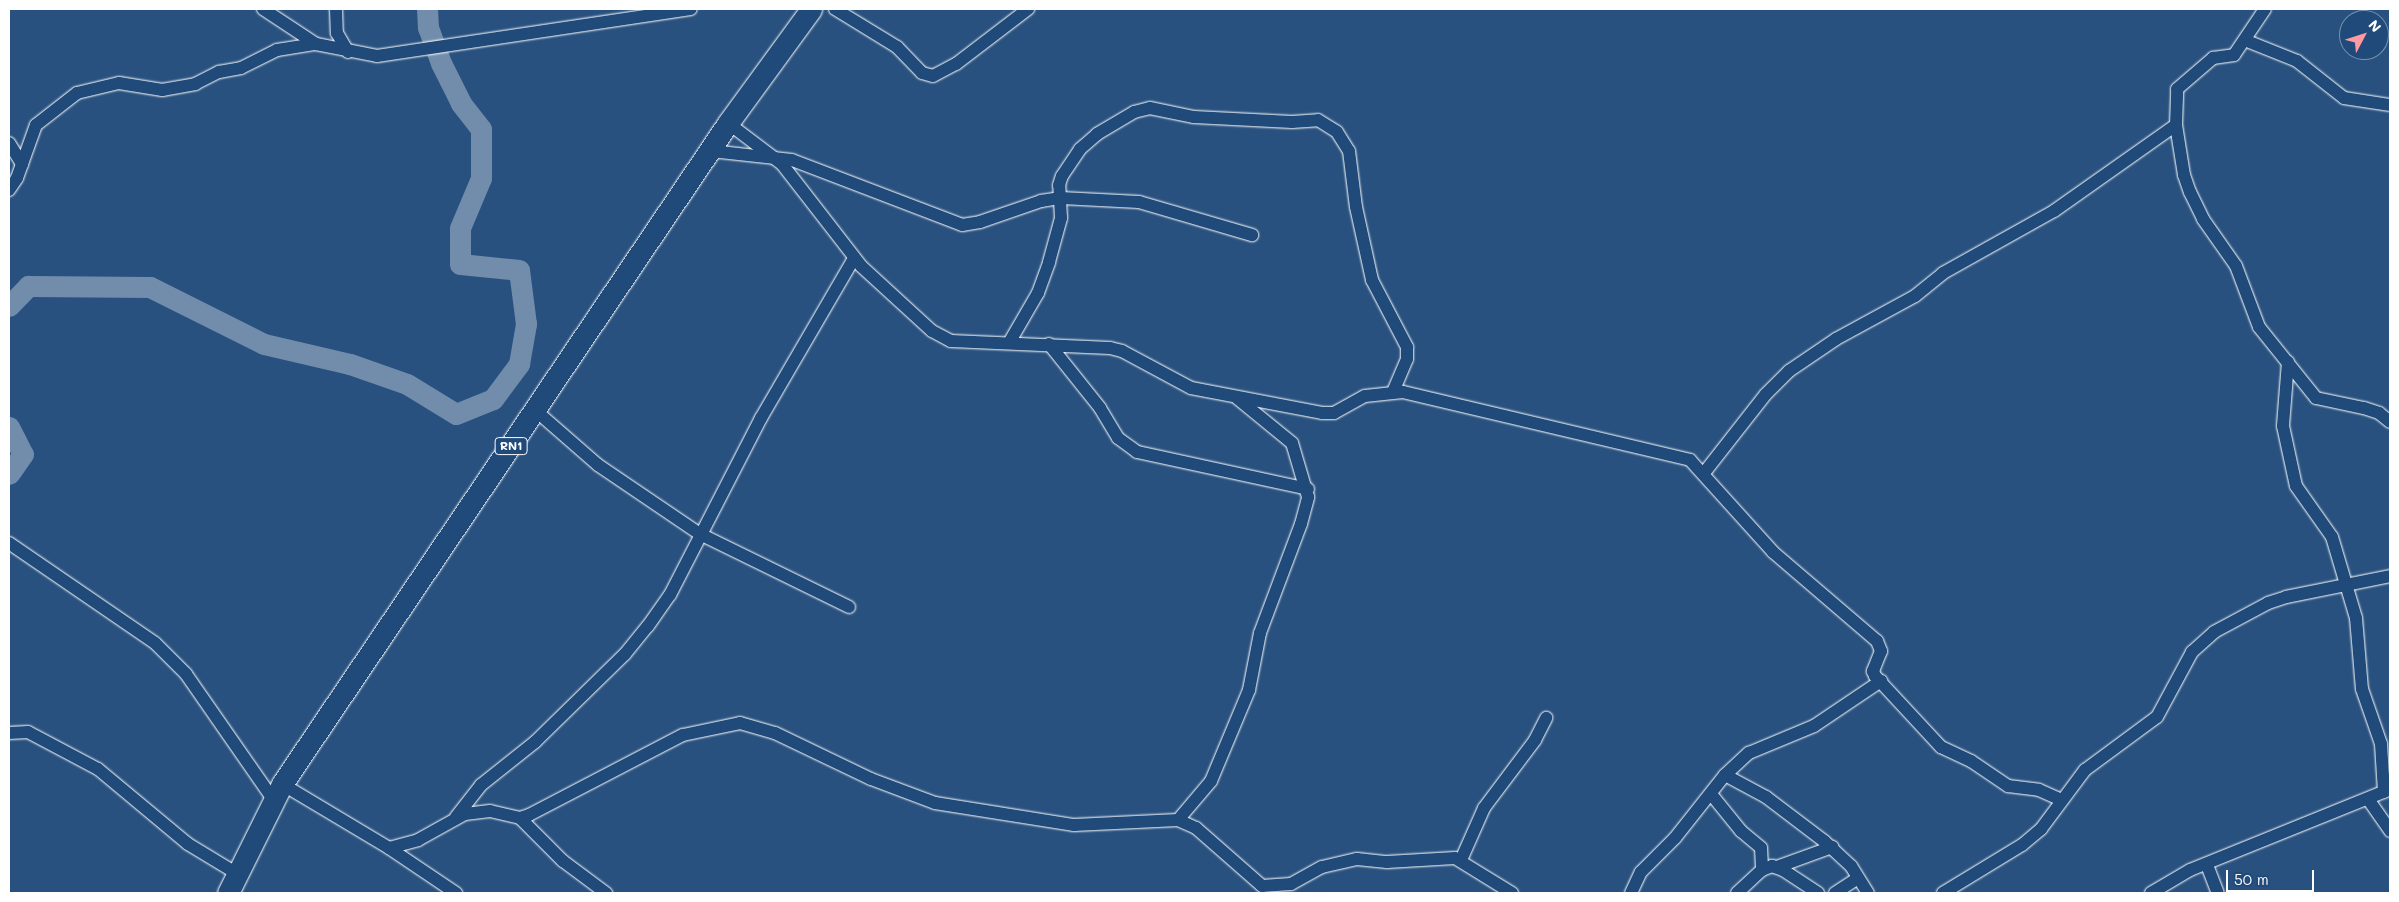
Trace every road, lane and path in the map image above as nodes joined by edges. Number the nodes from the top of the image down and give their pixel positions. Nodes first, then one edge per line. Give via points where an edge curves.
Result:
1 (263, 9) edge
2 (336, 9) edge
3 (690, 9) edge
4 (811, 9) edge
5 (835, 9) edge
6 (1028, 9) edge
7 (2265, 9) edge
8 (2247, 41) junction
9 (316, 44) junction
10 (348, 52) junction
11 (2390, 105) edge
12 (728, 123) junction
13 (2176, 125) junction
14 (9, 143) edge
15 (711, 150) junction
16 (774, 157) junction
17 (22, 164) junction
18 (9, 190) edge
19 (1061, 198) junction
20 (1252, 235) dead end
21 (854, 258) junction
22 (1009, 343) junction
23 (1049, 344) junction
24 (2288, 362) junction
25 (1393, 392) junction
26 (1234, 396) junction
27 (535, 410) junction
28 (2390, 422) edge
29 (1704, 473) junction
30 (1308, 489) junction
31 (700, 534) junction
32 (9, 543) edge
33 (2390, 576) edge
34 (2346, 584) junction
35 (848, 606) dead end
36 (1881, 681) junction
37 (1546, 718) dead end
38 (9, 733) edge
39 (1725, 775) junction
40 (2387, 791) edge
41 (278, 792) junction
42 (1711, 794) junction
43 (2368, 799) junction
44 (2061, 800) junction
45 (456, 817) junction
46 (520, 818) junction
47 (1178, 820) junction
48 (2390, 831) edge
49 (1832, 847) junction
50 (389, 848) junction
51 (1461, 860) junction
52 (2207, 865) junction
53 (1777, 867) junction
54 (1762, 870) junction
55 (236, 874) junction
56 (1858, 878) junction
57 (1261, 890) edge
58 (228, 893) edge
59 (456, 893) edge
60 (606, 893) edge
61 (1512, 893) edge
62 (1631, 893) edge
63 (1737, 893) edge
64 (1818, 893) edge
65 (1835, 893) edge
66 (1868, 893) edge
67 (1943, 893) edge
68 (2150, 893) edge
69 (2218, 893) edge

1 - 9 street
2 - 10 street via 337,34
3 - 10 street via 425,50 377,56
4 - 12 highway, RN1
5 - 6 street via 897,47 922,73 933,76 956,64
7 - 8 street
8 - 11 street via 2297,61 2344,98
8 - 13 street via 2229,58 2213,58 2177,89
9 - 10 street
9 - 17 street via 276,50 242,68 219,72 195,84 162,90 120,83 77,93 36,125
12 - 15 highway, RN1
12 - 16 street
13 - 24 street via 2190,192 2203,219 2236,266 2256,323
13 - 29 street via 2054,211 1943,273 1915,296 1836,339 1789,371 1766,394
14 - 17 street
15 - 16 street
15 - 27 highway, RN1
16 - 19 street via 792,160 962,224 980,222 1041,201
16 - 21 street
17 - 18 street
19 - 20 street via 1139,202
19 - 22 street via 1057,235 1038,293
19 - 25 street via 1059,185 1062,176 1080,148 1097,134 1141,109 1194,117 1323,121 1337,132 1349,152 1356,207 1372,280 1407,347 1407,359
21 - 22 street via 941,336 964,344
21 - 31 street via 761,418
22 - 23 street
23 - 26 street via 1122,351 1191,388
23 - 30 street via 1100,408 1118,438 1138,452
24 - 28 street via 2316,398 2371,410
24 - 34 street via 2283,426 2296,486 2332,537
25 - 26 street via 1365,396 1329,414
25 - 29 street via 1676,454 1690,460
26 - 30 street via 1292,443
27 - 31 street via 598,466
27 - 41 highway, RN1
29 - 36 street via 1755,534 1808,584 1877,641 1881,651 1873,671
30 - 47 street via 1301,524 1260,633 1249,690 1211,781
31 - 35 street
31 - 45 street via 670,595 625,654 535,742 480,785
32 - 41 street via 155,643 195,685
33 - 34 street
34 - 40 street via 2357,626 2362,689 2381,744
34 - 44 street via 2268,603 2214,632 2192,652 2157,718 2085,770
36 - 39 street via 1814,726 1758,746
36 - 44 street via 1948,752 1971,761 2008,786 2039,790
37 - 51 street via 1535,740 1484,808
38 - 55 street via 28,732 98,769 188,844
39 - 42 street
39 - 49 street via 1766,797
40 - 43 street
41 - 50 street
41 - 55 highway, RN1
42 - 54 street via 1741,831 1761,848
42 - 62 street via 1641,872
43 - 48 street
43 - 52 street
44 - 67 street via 2041,829 2022,845
45 - 46 street via 490,811
45 - 50 street via 418,840
46 - 47 street via 589,786 683,735 740,723 775,733 871,779 935,803 1074,825
46 - 60 street via 563,861
47 - 57 street via 1196,828
49 - 53 street
49 - 56 street
50 - 59 street
51 - 57 street via 1357,860 1322,867 1290,884
51 - 61 street
52 - 68 street via 2174,878
52 - 69 street
53 - 54 street
53 - 64 street
54 - 63 street
55 - 58 highway, RN1
56 - 65 street
56 - 66 street

